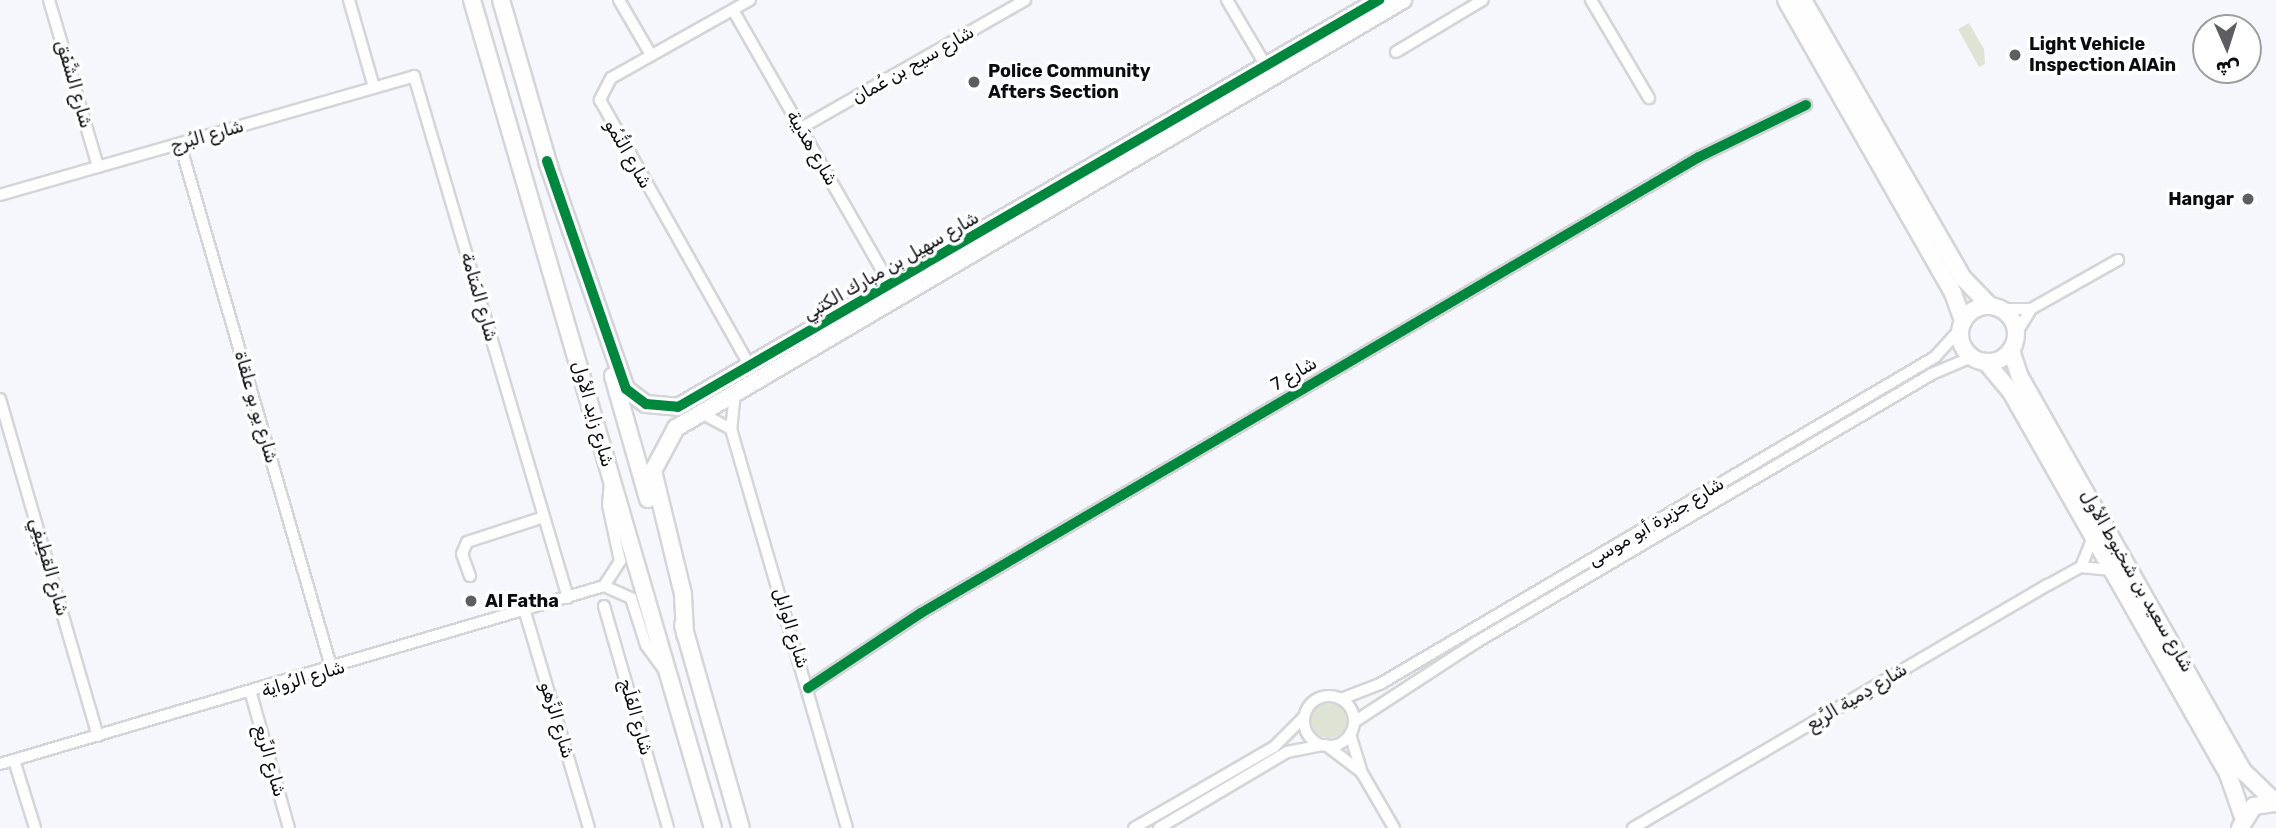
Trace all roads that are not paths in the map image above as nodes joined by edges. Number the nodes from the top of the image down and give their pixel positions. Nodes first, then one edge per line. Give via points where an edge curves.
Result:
1 (49, 0) edge
2 (349, 0) edge
3 (472, 0) edge
4 (501, 0) edge
5 (619, 0) edge
6 (750, 0) edge
7 (1024, 0) edge
8 (1227, 0) edge
9 (1379, 0) edge
10 (1403, 0) edge
11 (1483, 0) edge
12 (1591, 0) edge
13 (1786, 0) edge
14 (1803, 0) edge
15 (733, 10) junction
16 (1396, 52) dead end
17 (651, 55) junction
18 (1266, 66) junction
19 (414, 76) joint
20 (374, 87) junction
21 (1649, 97) dead end
22 (1806, 105) dead end
23 (801, 128) junction
24 (180, 144) junction
25 (547, 161) junction
26 (98, 167) junction
27 (0, 195) edge
28 (2118, 260) dead end
29 (891, 286) junction
30 (1996, 308) junction
31 (2031, 309) junction
32 (1961, 325) junction
33 (2017, 334) junction
34 (2011, 350) junction
35 (1979, 360) junction
36 (751, 368) junction
37 (736, 390) junction
38 (0, 399) edge
39 (697, 413) junction
40 (731, 429) junction
41 (611, 478) junction
42 (544, 517) junction
43 (2093, 538) junction
44 (2081, 567) junction
45 (2111, 570) junction
46 (470, 576) dead end
47 (604, 586) junction
48 (568, 598) junction
49 (604, 606) dead end
50 (525, 612) junction
51 (685, 634) junction
52 (332, 670) junction
53 (668, 673) junction
54 (808, 688) junction
55 (251, 694) junction
56 (1340, 699) junction
57 (1304, 717) junction
58 (1354, 722) junction
59 (1350, 734) junction
60 (98, 736) junction
61 (1324, 745) junction
62 (14, 760) junction
63 (0, 764) edge
64 (1362, 773) junction
65 (2276, 803) edge
66 (2241, 822) edge
67 (36, 828) edge
68 (289, 828) edge
69 (589, 828) edge
70 (668, 828) edge
71 (713, 828) edge
72 (741, 828) edge
73 (847, 828) edge
74 (1134, 828) edge
75 (1159, 828) edge
76 (1394, 828) edge
77 (1633, 828) edge

1 - 26 street, شارع الشَّفَق
2 - 20 street
3 - 41 main road, شارع زايد الأول
4 - 25 main road, شارع زايد الأول
5 - 17 street
6 - 15 street, شارع النُّمُو
7 - 23 street, شارع سيح بن عُمان
8 - 18 street
9 - 18 main road, شارع سهيل بن مبارك الكتبي
10 - 37 main road, شارع سهيل بن مبارك الكتبي
11 - 16 street
12 - 21 street
13 - 32 main road via 1953,293
14 - 30 main road via 1963,278
15 - 17 street, شارع النُّمُو
15 - 23 street, شارع هدَيبة
17 - 36 street, شارع النُّمُو via 606,82 601,106
18 - 29 main road, شارع سهيل بن مبارك الكتبي
19 - 20 street, شارع البُرج
19 - 42 street, شارع المَتامة
20 - 24 street, شارع البُرج
22 - 54 street, شارع 7 via 1687,164 921,613
23 - 29 street, شارع هدَيبة
24 - 26 street, شارع البُرج
24 - 52 street, شارع يو بو علقاة
25 - 36 main road, شارع سهيل بن مبارك الكتبي via 633,397 655,407 678,407
25 - 51 main road, شارع زايد الأول
26 - 27 street, شارع البُرج
28 - 31 street
29 - 36 main road, شارع سهيل بن مبارك الكتبي
30 - 31 street
30 - 32 main road
30 - 33 main road
31 - 33 street
32 - 35 main road, شارع سعيد بن شخبوط الأول
32 - 56 street, شارع جزيرة أبو موسى via 1935,357 1371,689
33 - 34 main road
34 - 35 main road
34 - 65 main road, شارع سعيد بن شخبوط الأول via 2020,377 2243,771
35 - 43 main road, شارع سعيد بن شخبوط الأول via 2007,386
35 - 58 street, شارع جزيرة أبو موسى via 1932,374 1475,643
37 - 39 main road, شارع سهيل بن مبارك الكتبي
37 - 40 street, شارع الوابِل
38 - 60 street, شارع القطِيفِي
39 - 40 street
39 - 51 main road, شارع سهيل بن مبارك الكتبي via 668,435 653,471 683,594
40 - 54 street, شارع الوابِل
41 - 47 street via 608,505 620,561
41 - 53 main road, شارع زايد الأول
42 - 46 street via 467,542 463,554
42 - 48 street, شارع المَتامة
43 - 44 street
43 - 45 main road, شارع سعيد بن شخبوط الأول
44 - 45 street
44 - 77 street, شارع دِمية الرَّبع
45 - 66 main road, شارع سعيد بن شخبوط الأول via 2232,782
47 - 48 street, شارع الرُواية
47 - 53 street via 631,598 650,651
48 - 50 street, شارع الرُواية
49 - 70 street, شارع الفَلَج
50 - 52 street, شارع الرُواية
50 - 69 street, شارع الزَّهو
51 - 72 main road, شارع زايد الأول
52 - 55 street, شارع الرُواية
53 - 71 main road, شارع زايد الأول
54 - 73 street, شارع الوابِل
55 - 60 street, شارع الرُواية
55 - 68 street, شارع الرِّيع
56 - 57 street via 1318,698
56 - 58 street
57 - 61 street via 1310,736
57 - 74 street via 1274,747
58 - 59 street
59 - 61 street
59 - 64 street
60 - 62 street, شارع الرُواية
61 - 64 street
61 - 75 street via 1287,752
62 - 63 street, شارع الرُواية
62 - 67 street
64 - 76 street
65 - 66 main road via 2260,803

